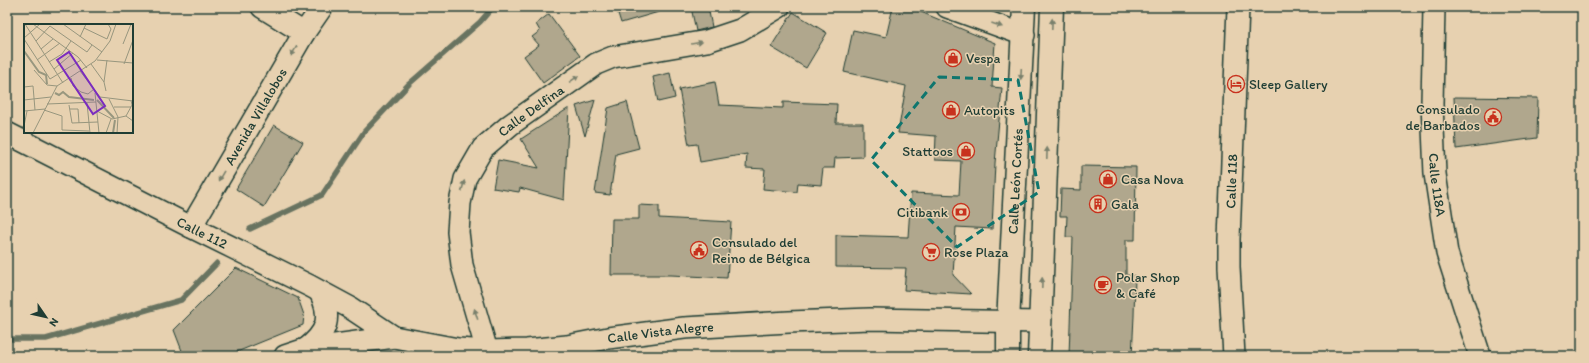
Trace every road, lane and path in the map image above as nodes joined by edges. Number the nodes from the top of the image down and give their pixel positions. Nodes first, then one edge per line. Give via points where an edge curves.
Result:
1 (262, 7) edge
2 (322, 7) edge
3 (779, 7) edge
4 (947, 7) edge
5 (1024, 7) edge
6 (1052, 7) edge
7 (1238, 7) edge
8 (1434, 7) edge
9 (304, 33) junction
10 (1024, 35) junction
11 (7, 133) edge
12 (191, 227) junction
13 (320, 292) junction
14 (1040, 322) junction
15 (1008, 323) junction
16 (394, 337) junction
17 (306, 349) junction
18 (487, 351) junction
19 (286, 356) edge
20 (1008, 356) edge
21 (1039, 356) edge
22 (1234, 356) edge
23 (1480, 356) edge

1 - 9 street
2 - 9 street, Avenida Villalobos
18 -> 3 street, Calle Delfina via 462,265 458,232 465,178 483,148 510,125 596,64 613,56 707,41 740,30
4 -> 10 street
5 - 10 main road, Calle León Cortés
14 -> 6 main road, Calle León Cortés
7 - 22 street, Calle 118 via 1229,253
8 - 23 street, Calle 118A via 1432,104 1435,174 1447,253
9 -> 12 street, Avenida Villalobos
10 -> 15 main road, Calle León Cortés
11 - 12 street, Calle 112
12 - 13 street, Calle 112
13 - 16 street, Calle 112 via 349,307
13 - 17 street via 326,304 324,330 317,341
14 - 15 street, Calle Vista Alegre
14 - 21 main road, Calle León Cortés
15 - 18 street, Calle Vista Alegre via 870,319 789,322 684,328 567,346
15 - 20 main road, Calle León Cortés
16 - 17 street, Calle Vista Alegre
16 - 18 street, Calle Vista Alegre via 458,349
17 - 19 street, Calle Vista Alegre

